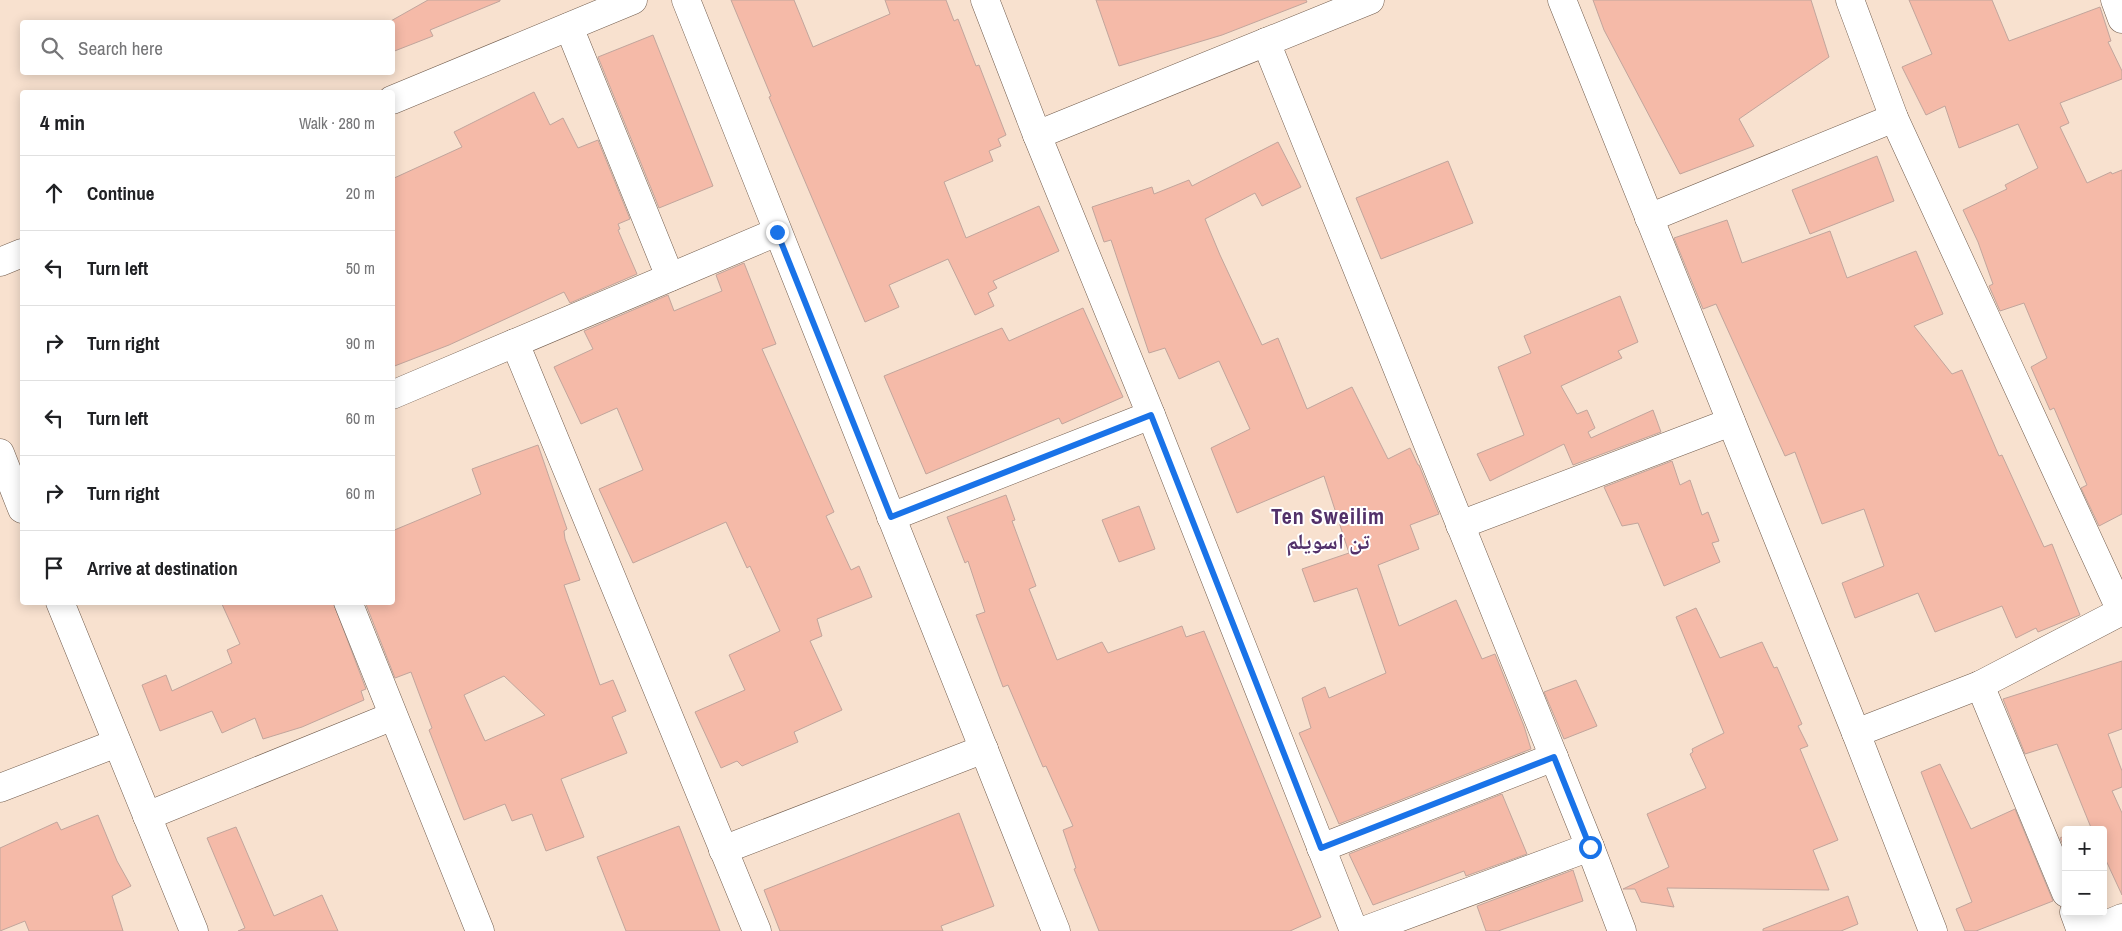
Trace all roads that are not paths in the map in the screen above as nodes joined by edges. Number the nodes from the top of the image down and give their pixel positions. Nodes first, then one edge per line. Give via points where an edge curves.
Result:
1 (633, 0) edge
2 (686, 0) edge
3 (985, 0) edge
4 (1370, 0) edge
5 (1562, 0) edge
6 (1850, 0) edge
7 (2115, 0) edge
8 (2122, 19) edge
9 (568, 27) junction
10 (1266, 42) junction
11 (395, 99) edge
12 (1894, 118) junction
13 (1037, 134) junction
14 (1649, 218) junction
15 (777, 232) junction
16 (20, 254) edge
17 (0, 262) edge
18 (670, 277) junction
19 (515, 343) junction
20 (395, 394) edge
21 (1151, 415) junction
22 (1731, 422) junction
23 (0, 453) edge
24 (20, 504) edge
25 (891, 517) junction
26 (1460, 524) junction
27 (61, 605) edge
28 (349, 605) edge
29 (2122, 611) edge
30 (1980, 685) junction
31 (393, 716) junction
32 (1856, 733) junction
33 (117, 743) junction
34 (984, 749) junction
35 (1554, 757) junction
36 (0, 788) edge
37 (147, 816) junction
38 (1590, 847) junction
39 (1321, 848) junction
40 (723, 850) junction
41 (2062, 883) edge
42 (2075, 916) edge
43 (2122, 918) edge
44 (194, 931) edge
45 (480, 931) edge
46 (757, 931) edge
47 (1056, 931) edge
48 (1354, 931) edge
49 (1363, 931) edge
50 (1622, 931) edge
51 (1933, 931) edge
52 (2081, 931) edge
53 (2090, 931) edge

1 - 9 street
2 - 15 street
3 - 13 street
4 - 10 street
5 - 14 street
6 - 12 street
7 - 8 street
9 - 11 street
9 - 18 street
10 - 13 street
10 - 26 street
12 - 14 street
12 - 29 street
13 - 21 street
14 - 22 street
15 - 18 street
15 - 25 street
16 - 17 street
18 - 19 street
19 - 20 street
19 - 40 street
21 - 25 street
21 - 39 street
22 - 26 street
22 - 32 street
23 - 24 street
25 - 34 street
26 - 35 street
27 - 33 street
28 - 31 street
29 - 30 street
30 - 32 street
30 - 41 street
31 - 37 street
31 - 45 street
32 - 51 street
33 - 36 street
33 - 37 street
34 - 40 street
34 - 47 street
35 - 38 street
35 - 39 street
37 - 44 street
38 - 49 street
38 - 50 street
39 - 48 street
40 - 46 street
42 - 52 street
43 - 53 street

